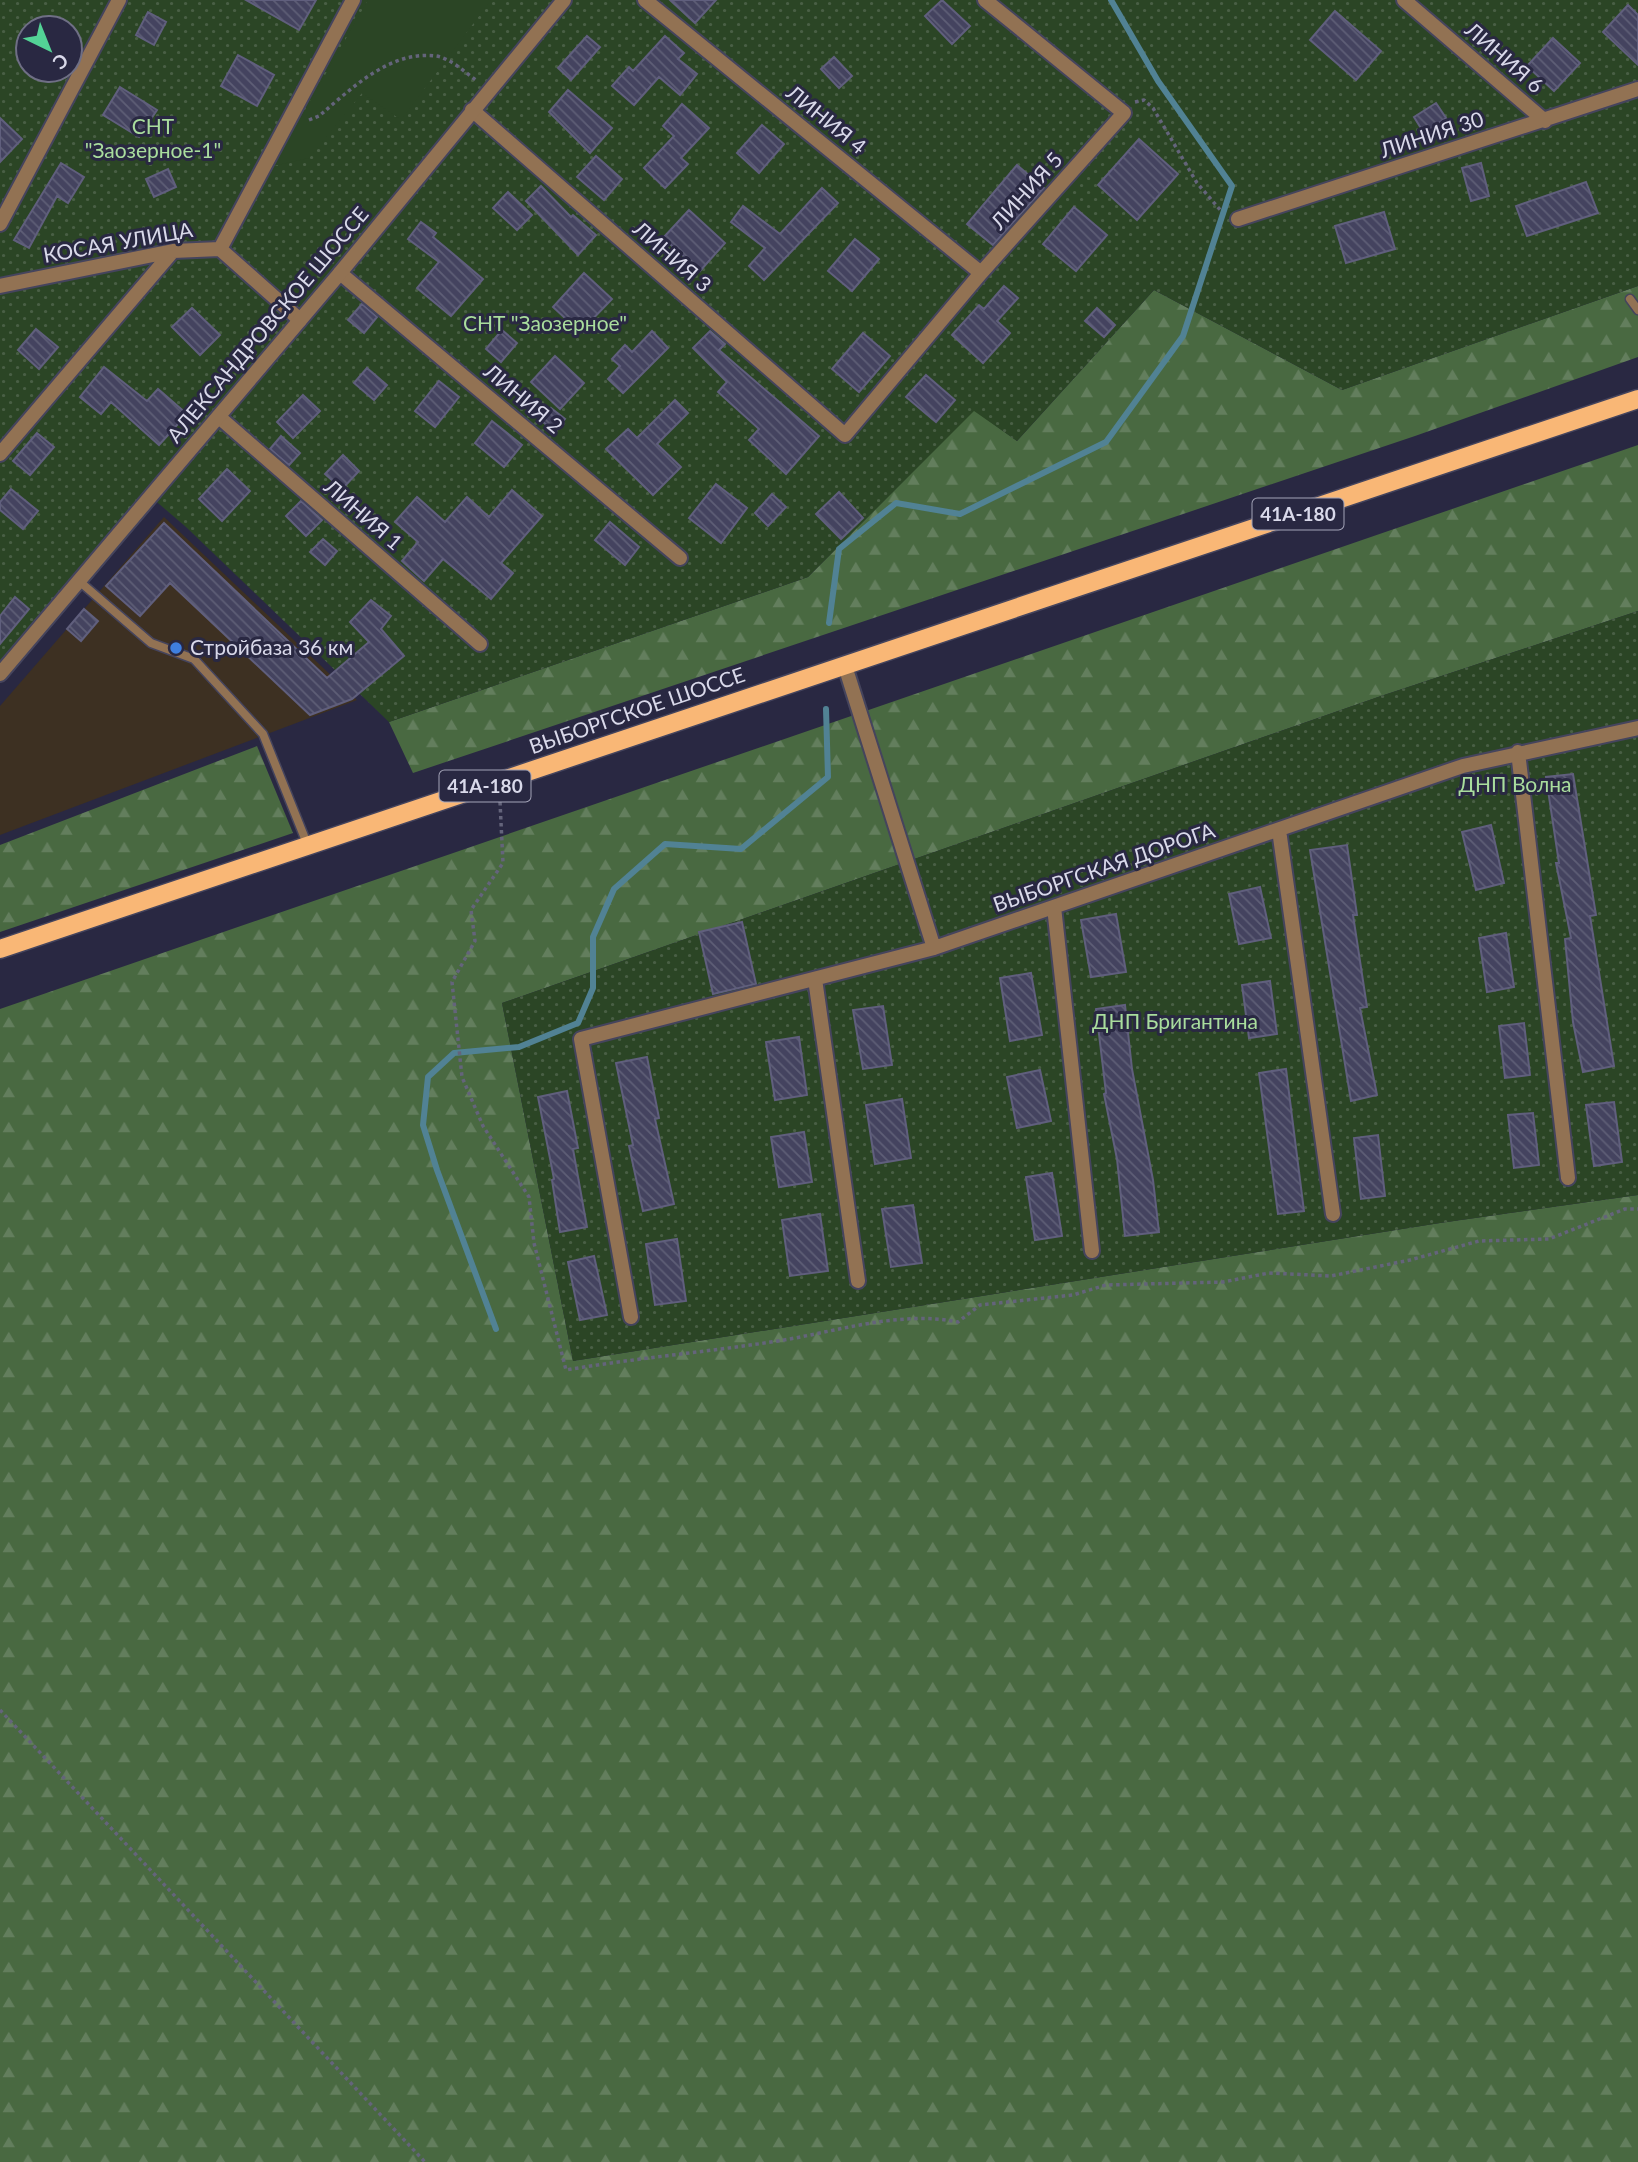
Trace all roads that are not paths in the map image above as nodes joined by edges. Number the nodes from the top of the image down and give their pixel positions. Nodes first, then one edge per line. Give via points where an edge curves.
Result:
1 (119, 0) edge
2 (354, 0) edge
3 (565, 0) edge
4 (645, 0) edge
5 (985, 0) edge
6 (1404, 0) edge
7 (1638, 89) edge
8 (472, 110) junction
9 (1545, 121) junction
10 (1238, 219) dead end
11 (0, 224) edge
12 (220, 249) junction
13 (173, 251) junction
14 (340, 273) junction
15 (981, 273) junction
16 (0, 286) edge
17 (1630, 299) dead end
18 (1638, 310) edge
19 (300, 320) junction
20 (1634, 403) edge
21 (219, 417) junction
22 (845, 435) joint
23 (0, 454) edge
24 (680, 558) dead end
25 (79, 581) junction
26 (480, 644) dead end
27 (845, 666) junction
28 (0, 674) edge
29 (1638, 728) edge
30 (1518, 752) junction
31 (1279, 830) junction
32 (308, 846) junction
33 (1054, 907) junction
34 (934, 948) junction
35 (0, 949) edge
36 (815, 979) junction
37 (1569, 1178) dead end
38 (1332, 1214) dead end
39 (1092, 1251) dead end
40 (858, 1281) dead end
41 (631, 1317) dead end

1 - 11 street
2 - 12 street
3 - 8 street, АЛЕКСАНДРОВСКОЕ ШОССЕ
4 - 15 street, ЛИНИЯ 4
5 - 15 street, ЛИНИЯ 5 via 1124,113
6 - 9 street, ЛИНИЯ 6
7 - 9 street, ЛИНИЯ 30
8 - 14 street, АЛЕКСАНДРОВСКОЕ ШОССЕ
8 - 22 street, ЛИНИЯ 3
9 - 10 street, ЛИНИЯ 30
12 - 13 street, КОСАЯ УЛИЦА
12 - 19 street, КОСАЯ УЛИЦА
13 - 16 street, КОСАЯ УЛИЦА
13 - 23 street
14 - 19 street, АЛЕКСАНДРОВСКОЕ ШОССЕ
14 - 24 street, ЛИНИЯ 2
15 - 22 street, ЛИНИЯ 5
17 - 18 lane
19 - 21 street, АЛЕКСАНДРОВСКОЕ ШОССЕ
20 - 27 main road, ВЫБОРГСКОЕ ШОССЕ / 41А-180
21 - 25 street, АЛЕКСАНДРОВСКОЕ ШОССЕ
21 - 26 street, ЛИНИЯ 1
25 - 28 street, АЛЕКСАНДРОВСКОЕ ШОССЕ
25 - 32 lane via 151,643 194,659 263,734
27 - 32 main road, ВЫБОРГСКОЕ ШОССЕ / 41А-180
27 - 34 street
29 - 30 street, ВЫБОРГСКАЯ ДОРОГА
30 - 31 street, ВЫБОРГСКАЯ ДОРОГА via 1463,766
30 - 37 street
31 - 33 street, ВЫБОРГСКАЯ ДОРОГА
31 - 38 street
32 - 35 main road, ВЫБОРГСКОЕ ШОССЕ / 41А-180
33 - 34 street, ВЫБОРГСКАЯ ДОРОГА
33 - 39 street
34 - 36 street, ВЫБОРГСКАЯ ДОРОГА
36 - 40 street
36 - 41 street, ВЫБОРГСКАЯ ДОРОГА via 582,1040

